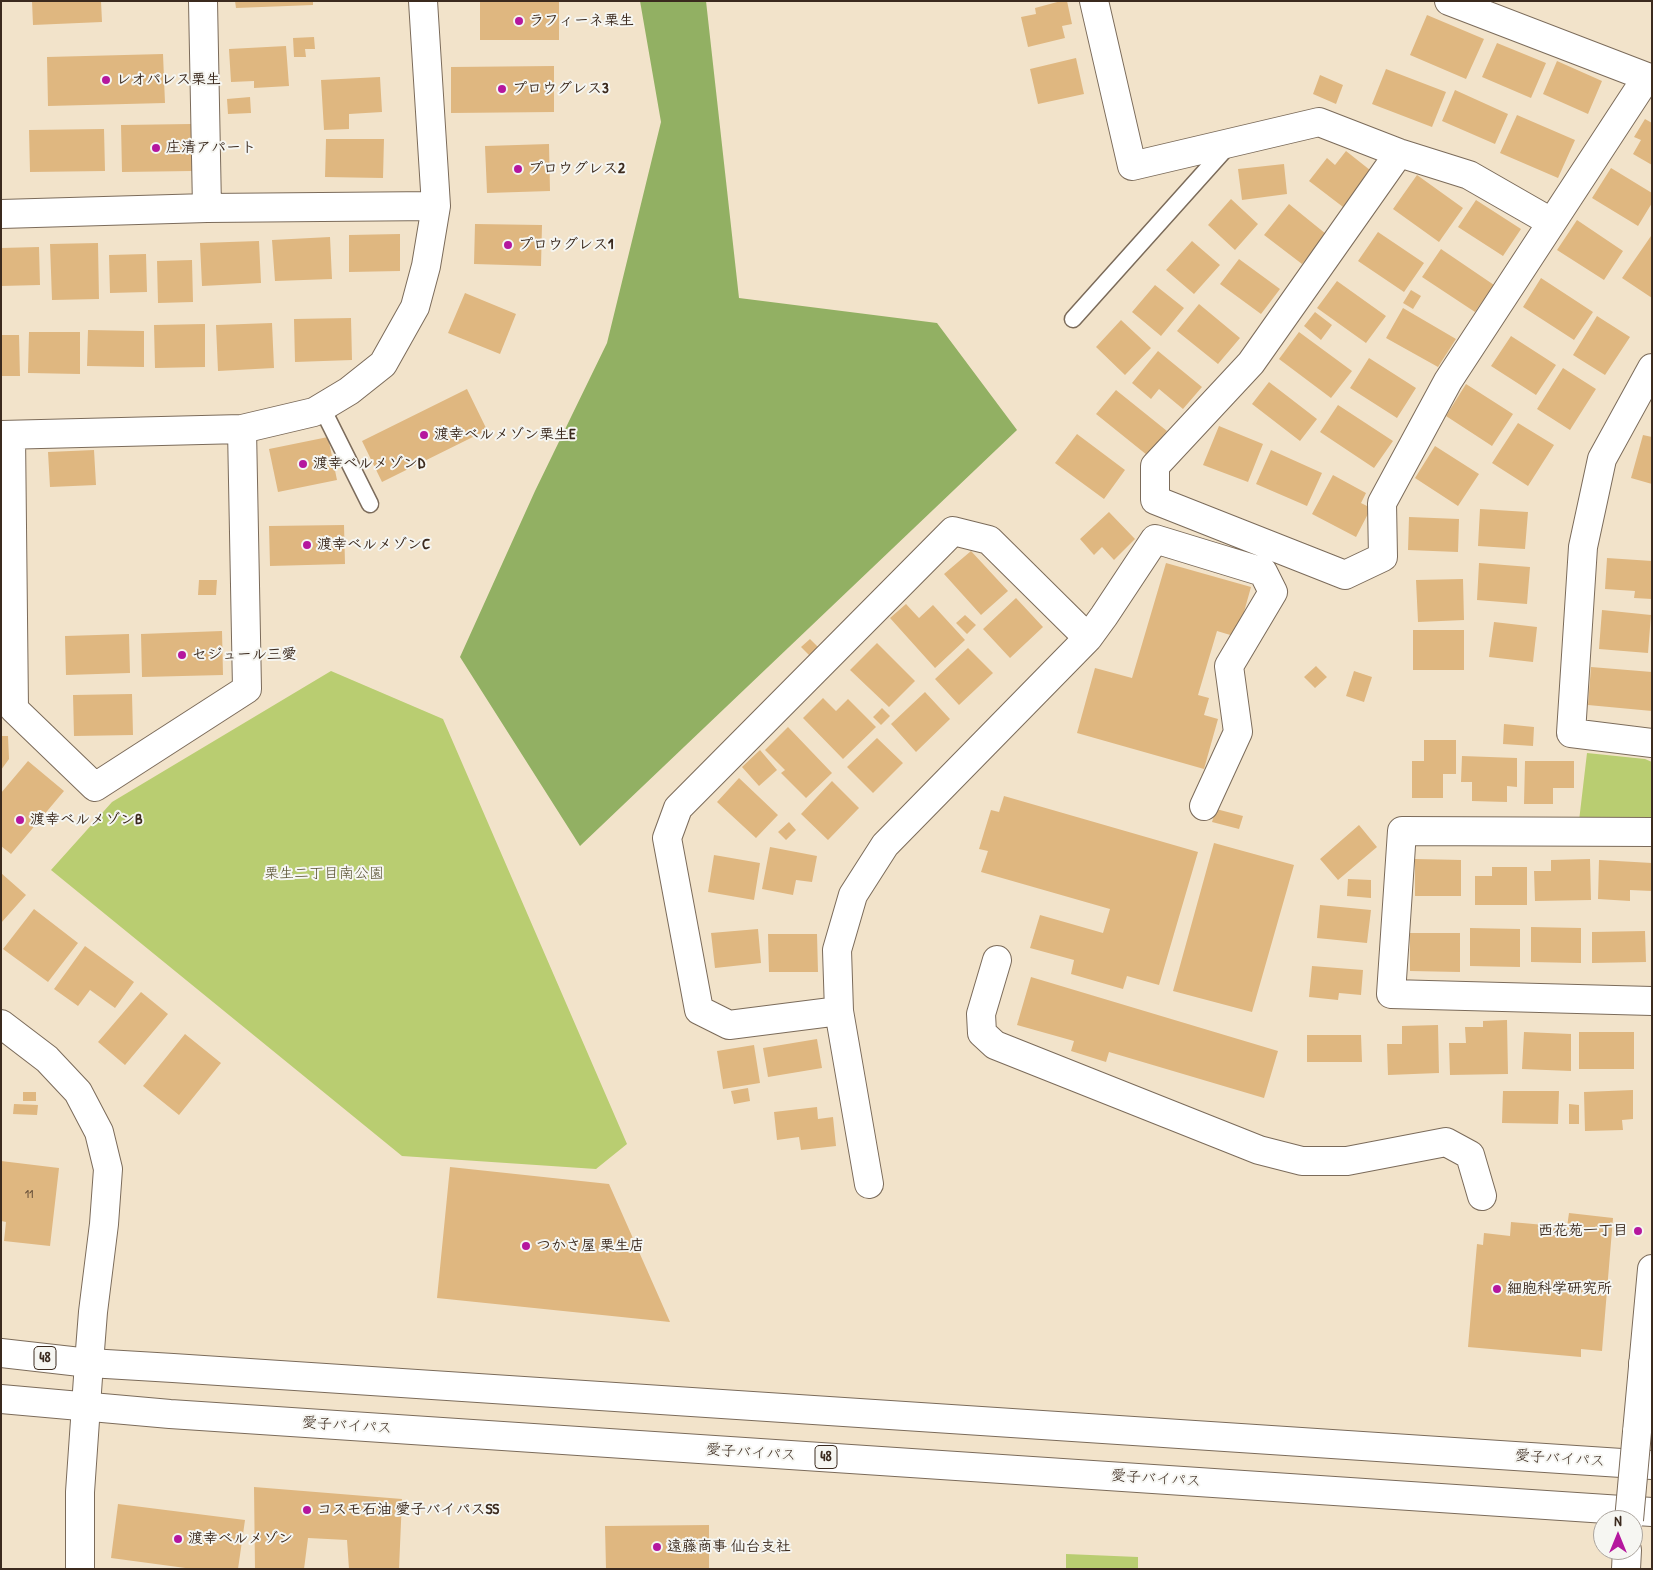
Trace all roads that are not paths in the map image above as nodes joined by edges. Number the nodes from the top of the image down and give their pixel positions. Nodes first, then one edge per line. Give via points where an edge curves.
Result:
1 (203, 1) edge
2 (423, 1) edge
3 (1094, 1) edge
4 (1449, 1) edge
5 (1649, 79) edge
6 (1232, 142) junction
7 (1400, 153) junction
8 (436, 206) junction
9 (207, 208) junction
10 (1, 214) edge
11 (1550, 222) junction
12 (1073, 319) dead end
13 (1652, 368) edge
14 (322, 408) junction
15 (242, 429) junction
16 (6, 435) edge
17 (370, 504) dead end
18 (1088, 638) junction
19 (1652, 743) edge
20 (1204, 806) dead end
21 (1652, 832) edge
22 (997, 960) dead end
23 (1652, 1002) edge
24 (839, 1011) junction
25 (1, 1024) edge
26 (869, 1184) dead end
27 (1482, 1196) dead end
28 (1652, 1269) edge
29 (1, 1353) edge
30 (89, 1363) junction
31 (1647, 1365) edge
32 (1, 1399) edge
33 (86, 1407) junction
34 (1652, 1465) edge
35 (1630, 1510) edge
36 (1652, 1512) edge
37 (80, 1569) edge

1 - 9 main road
2 - 8 main road
3 - 6 main road via 1132,166
4 - 5 main road
5 - 11 main road
6 - 7 main road via 1319,122
6 - 12 lane
7 - 11 main road via 1469,175
7 - 11 main road via 1251,363 1155,466 1155,500 1346,575 1383,557 1382,503 1448,381
8 - 9 main road
8 - 14 main road via 415,307 382,364 350,391
9 - 10 main road
13 - 19 main road via 1602,459 1583,547 1571,733
14 - 15 main road
14 - 17 lane
15 - 16 main road
15 - 16 main road via 247,688 95,787 14,709
18 - 20 main road via 1155,539 1263,572 1274,592 1229,666 1238,732
18 - 24 main road via 885,845 853,895 837,950
18 - 24 main road via 988,540 953,531 678,808 667,838 699,1010 730,1024
21 - 23 main road via 1402,831 1391,994
22 - 27 main road via 980,1014 982,1033 995,1045 1259,1150 1302,1161 1347,1161 1446,1142 1470,1155
24 - 26 main road
25 - 30 main road via 47,1059 78,1092 99,1132 108,1169
28 - 31 main road
29 - 30 main road, 愛子バイパス / 48
30 - 33 main road
30 - 34 main road, 愛子バイパス / 48
31 - 35 main road, bridge
32 - 33 main road, 愛子バイパス / 48
33 - 36 main road, 愛子バイパス / 48
33 - 37 main road via 80,1492

